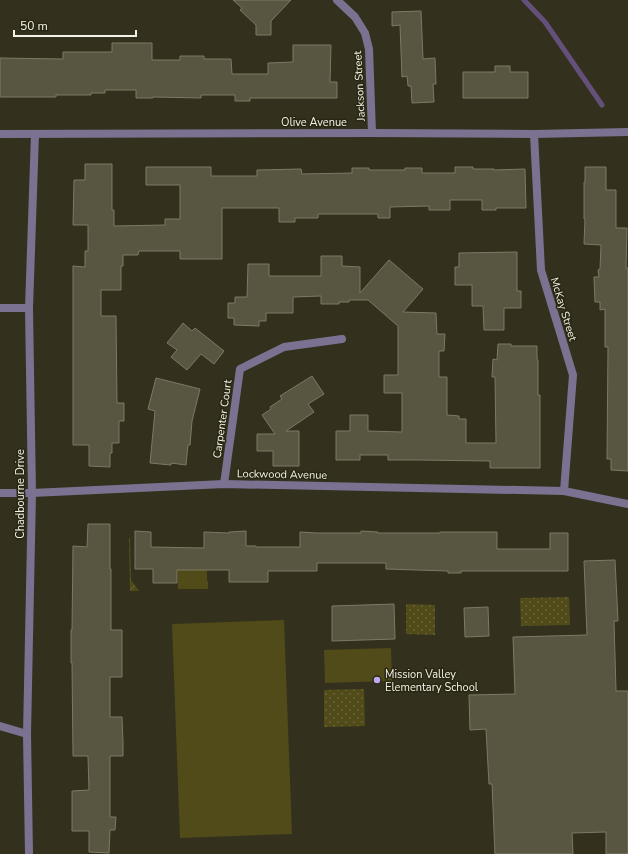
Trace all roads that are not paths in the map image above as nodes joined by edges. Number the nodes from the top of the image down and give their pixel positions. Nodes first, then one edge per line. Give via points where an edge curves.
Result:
1 (337, 0) edge
2 (628, 132) edge
3 (372, 133) junction
4 (0, 134) edge
5 (35, 134) junction
6 (534, 134) junction
7 (0, 308) edge
8 (29, 308) junction
9 (342, 339) dead end
10 (224, 484) junction
11 (564, 491) junction
12 (0, 493) edge
13 (32, 493) junction
14 (628, 504) edge
15 (0, 726) edge
16 (27, 734) junction
17 (29, 854) edge

1 - 3 street, Jackson Street via 355,18 365,33
2 - 6 street, Olive Avenue
3 - 5 street, Olive Avenue
3 - 6 street, Olive Avenue
4 - 5 street, Olive Avenue
5 - 8 street, Chadbourne Drive
6 - 11 street, McKay Street via 541,270 573,375
7 - 8 street
8 - 13 street, Chadbourne Drive
9 - 10 street, Carpenter Court via 284,347 240,369
10 - 11 street, Lockwood Avenue
10 - 13 street, Lockwood Avenue
11 - 14 street, Lockwood Avenue
12 - 13 street, Lockwood Avenue
13 - 16 street, Chadbourne Drive
15 - 16 street
16 - 17 street, Chadbourne Drive

